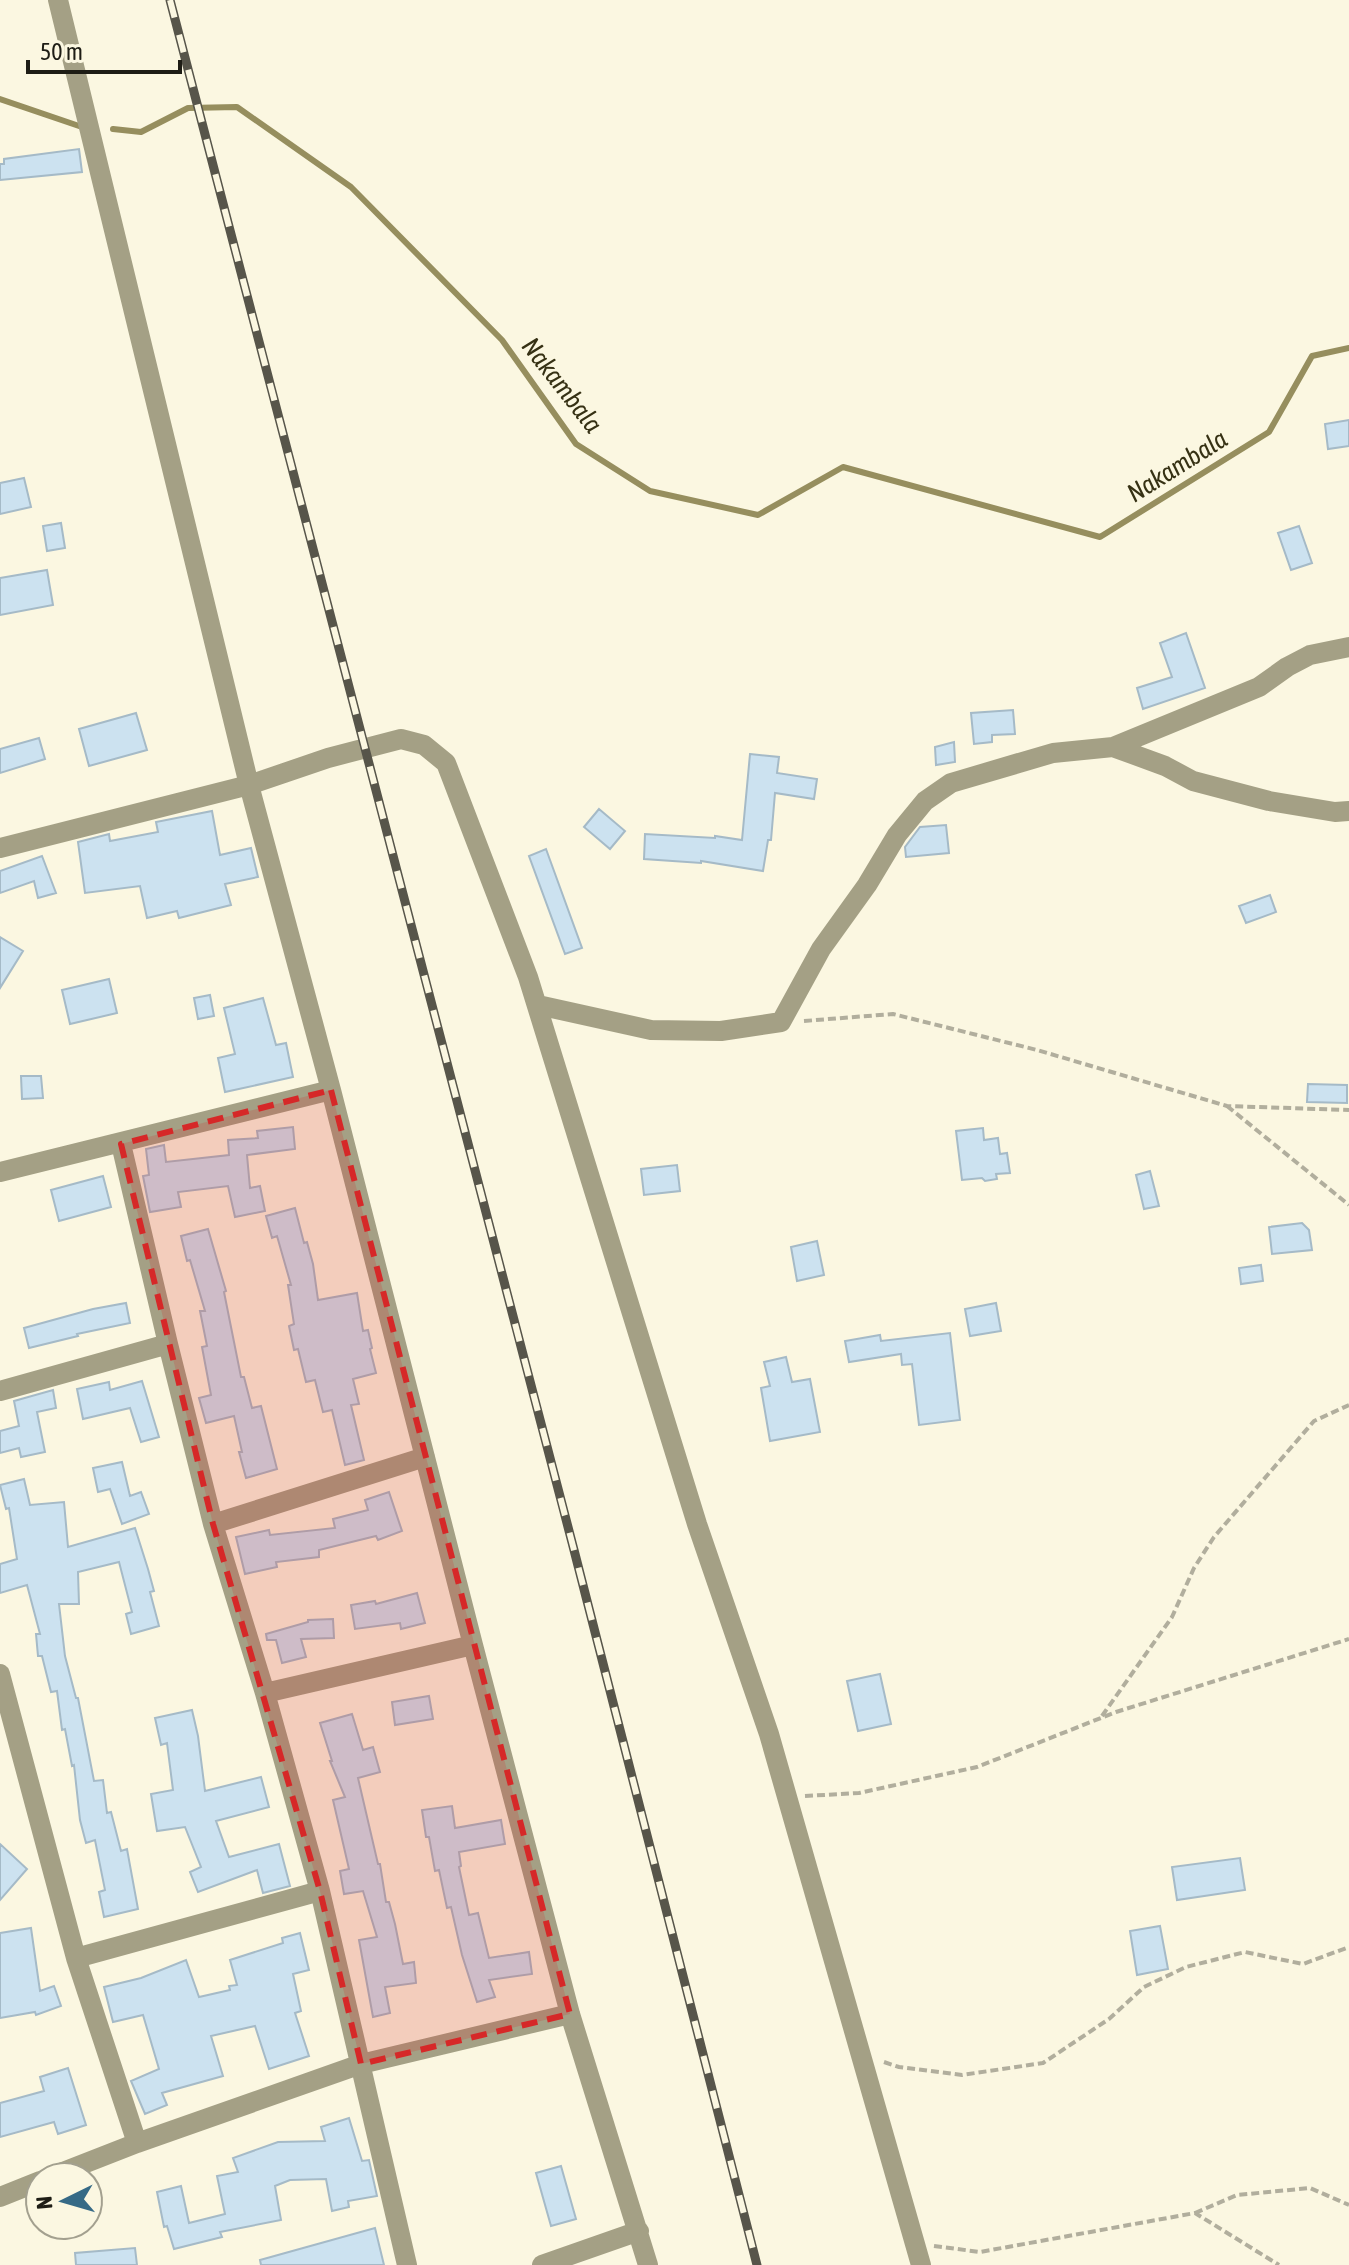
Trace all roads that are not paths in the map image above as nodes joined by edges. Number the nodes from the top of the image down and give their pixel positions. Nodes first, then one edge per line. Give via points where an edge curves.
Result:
1 (58, 0) edge
2 (1349, 647) edge
3 (1113, 747) junction
4 (249, 785) junction
5 (1349, 811) edge
6 (0, 848) edge
7 (538, 1005) junction
8 (331, 1090) junction
9 (121, 1144) junction
10 (0, 1172) edge
11 (168, 1344) junction
12 (0, 1391) edge
13 (425, 1457) junction
14 (213, 1524) junction
15 (473, 1645) junction
16 (1, 1681) edge
17 (265, 1693) junction
18 (320, 1891) junction
19 (76, 1958) junction
20 (570, 2014) junction
21 (361, 2064) junction
22 (137, 2143) junction
23 (91, 2161) edge
24 (24, 2187) edge
25 (0, 2197) edge
26 (639, 2231) junction
27 (407, 2265) edge
28 (542, 2265) edge
29 (648, 2265) edge
30 (921, 2265) edge

1 - 4 street
2 - 3 street via 1310,655 1259,687
3 - 5 street via 1193,781 1269,801
3 - 7 street via 1053,753 983,772 951,783 925,801 821,949 781,1022 721,1031 651,1030
4 - 6 street
4 - 7 street via 401,739 434,751 446,763
4 - 8 street
7 - 30 street via 697,1524 769,1734
8 - 9 street
8 - 13 street
9 - 10 street
9 - 11 street
11 - 12 street
11 - 14 street
13 - 14 street
13 - 15 street
14 - 17 street
15 - 17 street
15 - 20 street
16 - 19 street
17 - 18 street
18 - 19 street
18 - 21 street
19 - 22 street
20 - 21 street
20 - 26 street
21 - 22 street
21 - 27 street
22 - 23 street
24 - 25 street
26 - 28 street
26 - 29 street

